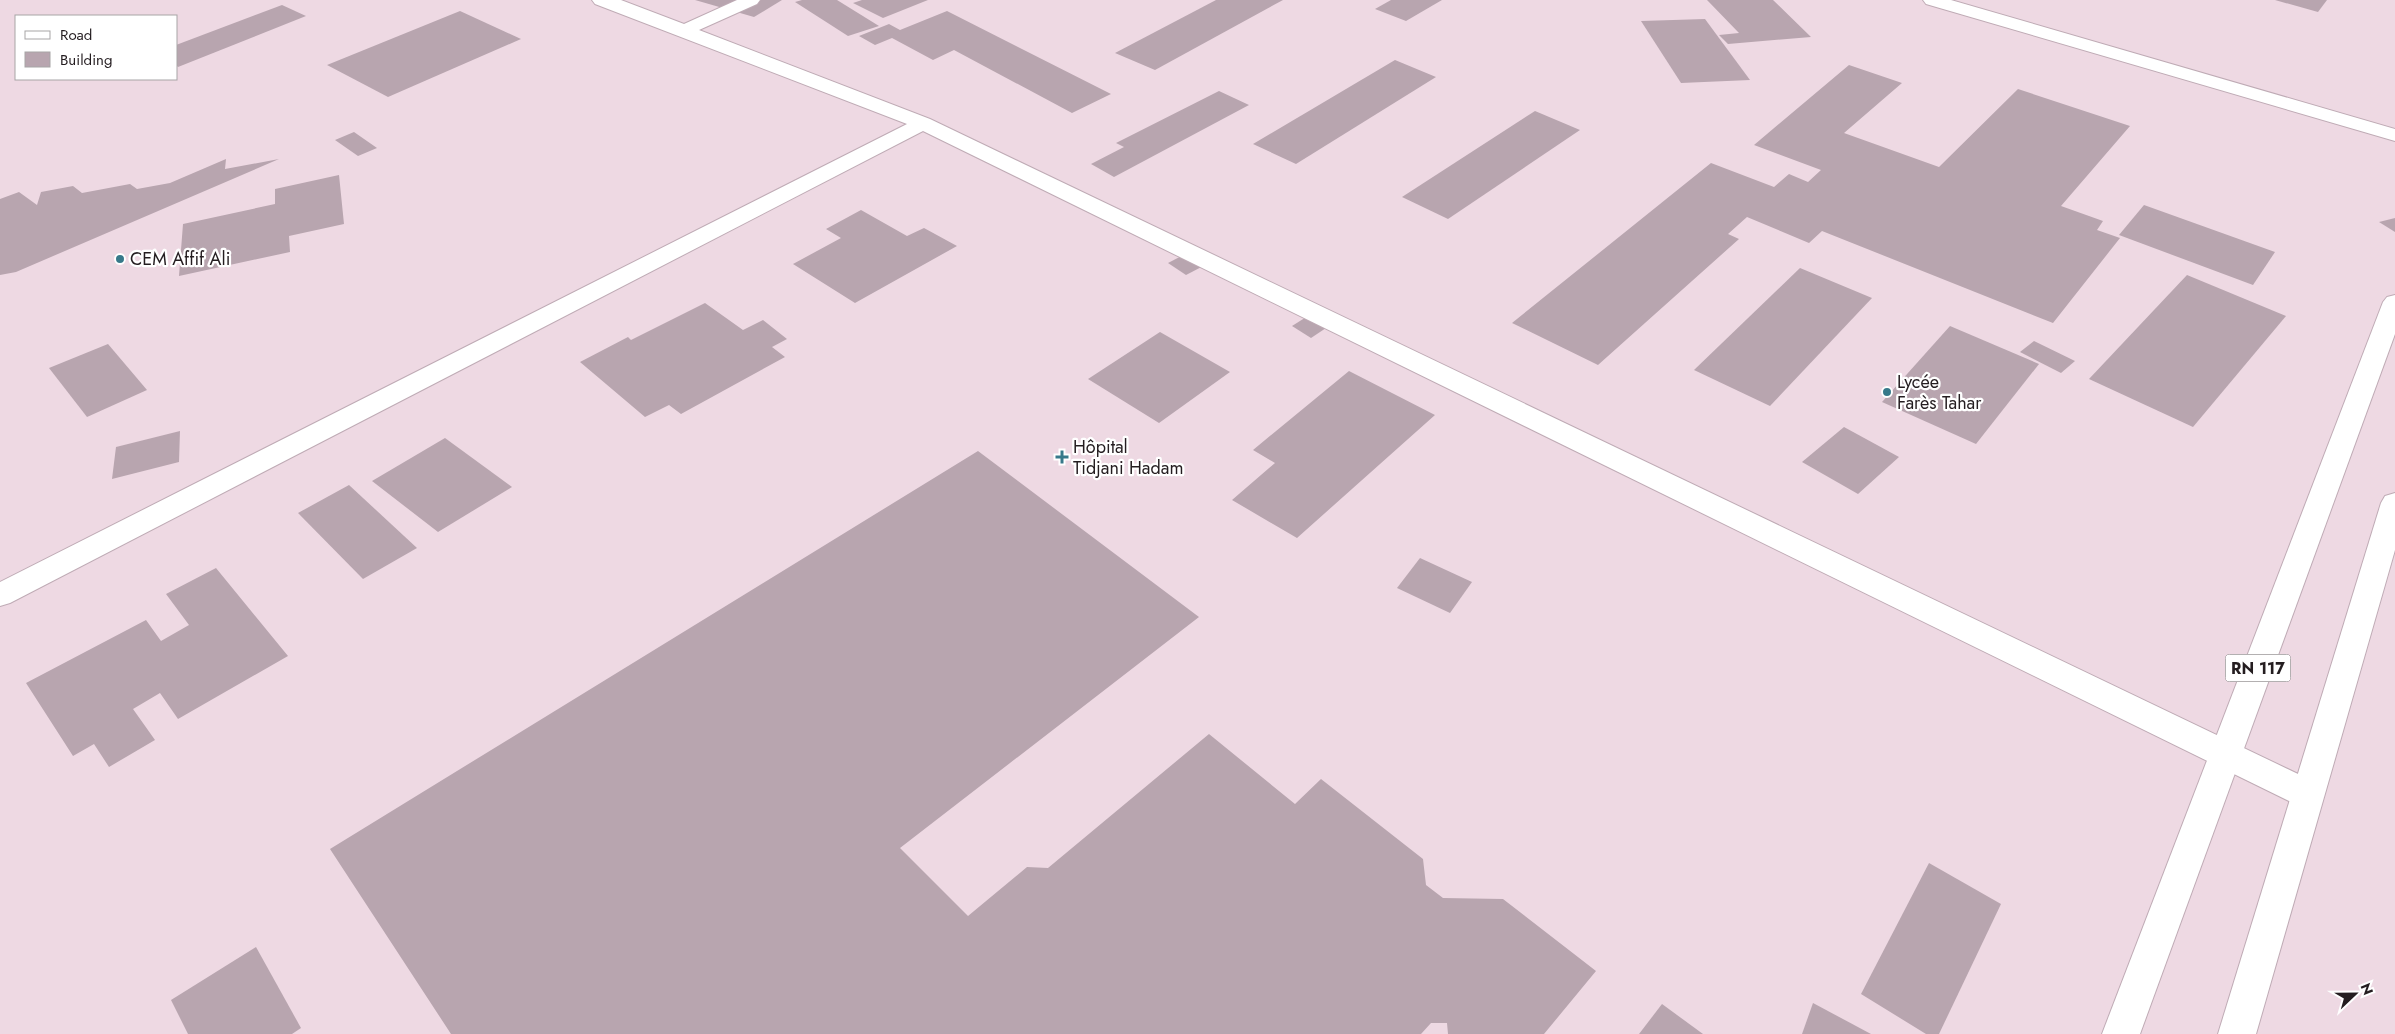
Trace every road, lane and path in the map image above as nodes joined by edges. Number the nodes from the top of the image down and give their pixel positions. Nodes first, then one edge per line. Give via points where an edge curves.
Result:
1 (752, 0) edge
2 (1932, 0) edge
3 (613, 1) edge
4 (685, 30) junction
5 (923, 123) junction
6 (2395, 134) edge
7 (2395, 302) edge
8 (2395, 503) edge
9 (0, 595) edge
10 (2226, 754) junction
11 (2307, 794) junction
12 (2121, 1034) edge
13 (2237, 1034) edge

1 - 4 street
2 - 6 street
3 - 4 street
4 - 5 street
5 - 9 street
5 - 10 street
7 - 10 street, RN 117
8 - 11 street
10 - 11 street
10 - 12 street, RN 117
11 - 13 street

